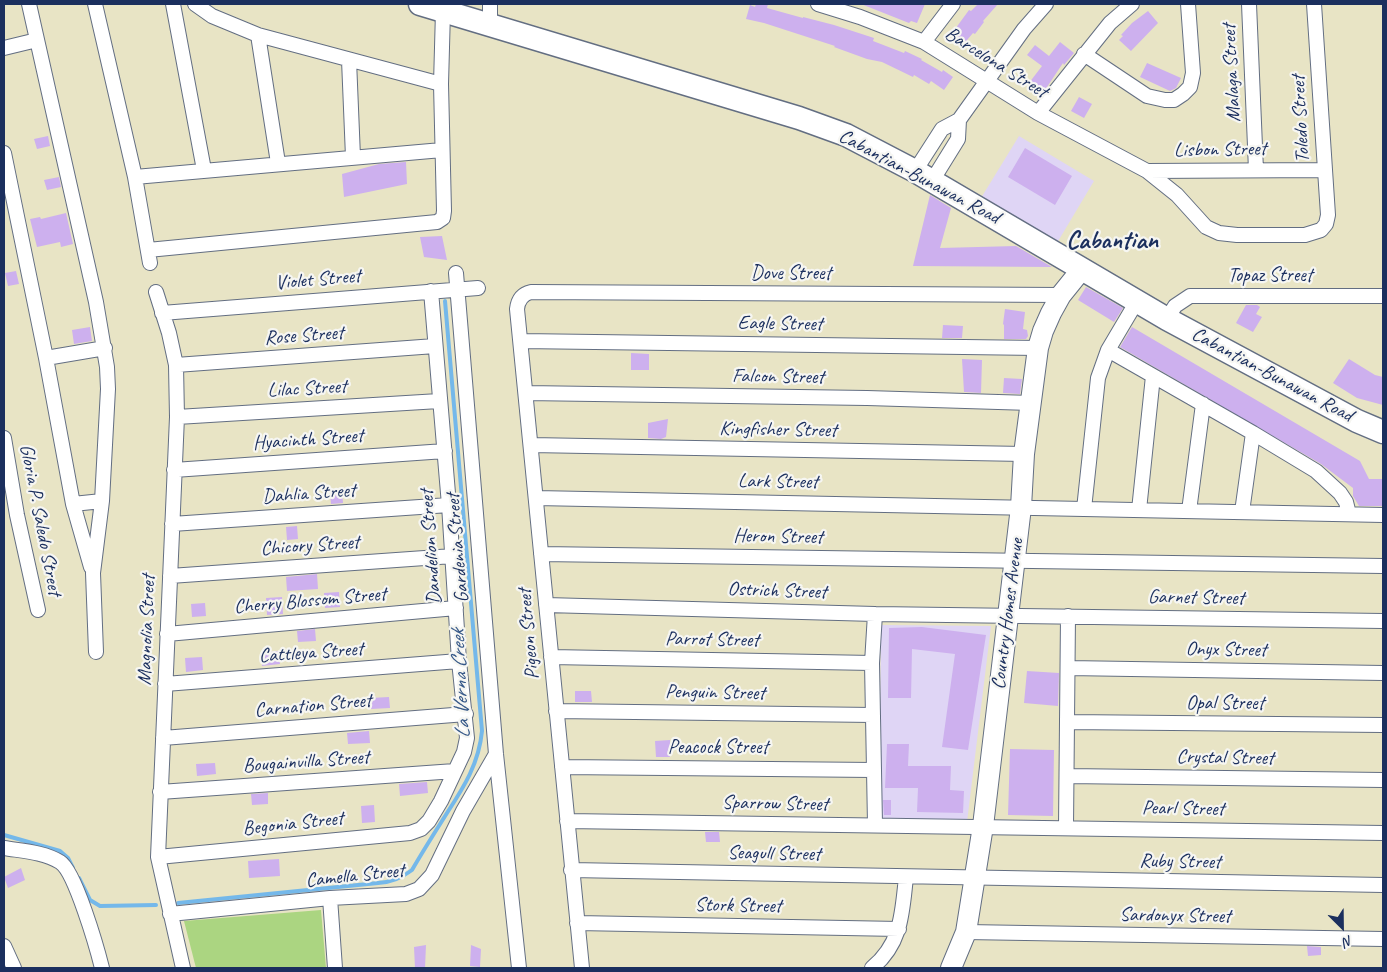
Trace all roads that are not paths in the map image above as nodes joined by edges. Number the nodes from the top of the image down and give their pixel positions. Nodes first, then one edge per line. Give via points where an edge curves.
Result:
1 (29, 4) edge
2 (95, 4) edge
3 (173, 4) edge
4 (195, 4) edge
5 (420, 4) edge
6 (490, 4) edge
7 (818, 4) edge
8 (953, 4) edge
9 (1046, 4) edge
10 (1132, 4) edge
11 (1188, 4) edge
12 (1249, 4) edge
13 (1314, 4) edge
14 (860, 10) edge
15 (443, 11) junction
16 (490, 26) junction
17 (258, 35) junction
18 (37, 40) junction
19 (924, 42) junction
20 (4, 48) edge
21 (1084, 54) junction
22 (349, 60) junction
23 (986, 80) junction
24 (441, 84) junction
25 (1038, 113) junction
26 (959, 120) junction
27 (442, 150) junction
28 (4, 153) edge
29 (353, 157) junction
30 (278, 163) junction
31 (204, 170) junction
32 (1256, 170) junction
33 (1324, 170) junction
34 (1147, 171) junction
35 (923, 176) junction
36 (135, 177) junction
37 (1321, 230) joint
38 (1082, 269) junction
39 (456, 273) dead end
40 (478, 288) dead end
41 (457, 289) junction
42 (431, 291) junction
43 (156, 292) dead end
44 (1062, 295) junction
45 (1383, 296) edge
46 (521, 297) joint
47 (1137, 301) junction
48 (162, 313) junction
49 (1167, 318) junction
50 (521, 341) junction
51 (435, 346) junction
52 (105, 348) junction
53 (1038, 348) junction
54 (1108, 350) junction
55 (46, 358) junction
56 (176, 365) junction
57 (1153, 376) junction
58 (526, 394) junction
59 (439, 401) junction
60 (1030, 403) junction
61 (1204, 404) junction
62 (176, 417) junction
63 (1383, 432) edge
64 (1253, 433) junction
65 (4, 438) edge
66 (531, 445) junction
67 (445, 451) junction
68 (1024, 454) junction
69 (174, 470) junction
70 (536, 498) junction
71 (102, 501) junction
72 (74, 504) junction
73 (449, 505) junction
74 (1020, 507) junction
75 (1084, 509) junction
76 (1139, 510) junction
77 (1189, 511) junction
78 (1242, 512) junction
79 (1349, 514) junction
80 (1383, 515) edge
81 (172, 524) junction
82 (541, 554) junction
83 (453, 556) junction
84 (1014, 561) junction
85 (1383, 566) edge
86 (93, 573) junction
87 (170, 576) junction
88 (546, 605) junction
89 (456, 608) junction
90 (38, 610) dead end
91 (875, 614) junction
92 (1007, 615) junction
93 (1068, 616) junction
94 (1383, 621) edge
95 (167, 634) junction
96 (96, 652) dead end
97 (551, 657) junction
98 (460, 662) junction
99 (872, 663) junction
100 (1068, 668) junction
101 (1383, 673) edge
102 (165, 684) junction
103 (556, 711) junction
104 (466, 714) junction
105 (873, 715) junction
106 (1067, 722) junction
107 (1383, 724) edge
108 (163, 738) junction
109 (496, 754) junction
110 (562, 767) junction
111 (874, 770) junction
112 (455, 771) junction
113 (1067, 776) junction
114 (1383, 780) edge
115 (160, 792) junction
116 (567, 820) junction
117 (429, 821) joint
118 (875, 824) junction
119 (983, 826) junction
120 (1066, 827) junction
121 (1383, 833) edge
122 (4, 848) edge
123 (158, 857) junction
124 (572, 870) junction
125 (906, 877) junction
126 (975, 878) junction
127 (1383, 886) edge
128 (330, 898) junction
129 (170, 914) junction
130 (577, 924) junction
131 (899, 929) junction
132 (966, 932) junction
133 (1383, 939) edge
134 (4, 946) edge
135 (14, 968) edge
136 (102, 968) edge
137 (183, 968) edge
138 (335, 968) edge
139 (519, 968) edge
140 (582, 968) edge
141 (872, 968) edge
142 (951, 968) edge

1 - 18 street
2 - 36 street
3 - 31 street
4 - 17 street via 212,16
5 - 15 main road, Cabantian-Bunawan Road
6 - 16 street
7 - 14 street, Barcelona Street
8 - 19 street
9 - 23 street
10 - 21 street via 1110,23
11 - 21 street via 1190,87 1174,100 1147,96
12 - 32 street, Malaga Street
13 - 33 street, Toledo Street
14 - 19 street, Barcelona Street
15 - 16 main road, Cabantian-Bunawan Road
15 - 24 street
16 - 35 main road, Cabantian-Bunawan Road via 799,118 846,135
17 - 22 street
17 - 30 street
18 - 20 street
18 - 52 street
19 - 23 street, Barcelona Street
21 - 25 street
22 - 24 street
22 - 29 street
23 - 25 street, Barcelona Street
23 - 26 street
24 - 27 street
25 - 34 street, Barcelona Street
26 - 35 street via 942,129
26 - 35 street via 958,139
27 - 29 street
27 - 36 street via 444,211 443,218 437,222 149,257
28 - 55 street
29 - 30 street
30 - 31 street
31 - 36 street
32 - 33 street, Lisbon Street
32 - 34 street, Lisbon Street
33 - 37 street, Toledo Street via 1328,215
34 - 37 street, Barcelona Street via 1177,195 1206,227 1219,234 1287,236
35 - 38 main road, Cabantian-Bunawan Road
38 - 44 main road, Country Homes Avenue
38 - 47 main road, Cabantian-Bunawan Road
39 - 41 street, Gardenia Street
40 - 41 street, Violet Street
41 - 42 street, Violet Street
41 - 109 street, Gardenia Street
42 - 48 street, Violet Street
42 - 51 street, Dandelion Street
43 - 48 street, Magnolia Street
44 - 46 street, Dove Street via 531,292
44 - 53 main road, Country Homes Avenue
45 - 49 street, Topaz Street via 1190,296 1175,306
46 - 50 street, Pigeon Street via 517,308
47 - 49 main road, Cabantian-Bunawan Road
47 - 54 street
48 - 56 street, Magnolia Street
49 - 63 main road, Cabantian-Bunawan Road
50 - 53 street, Eagle Street
50 - 58 street, Pigeon Street
51 - 56 street, Rose Street
51 - 59 street, Dandelion Street
52 - 55 street
52 - 71 street via 108,389
53 - 60 main road, Country Homes Avenue
54 - 57 street
54 - 75 street via 1098,378
55 - 72 street
56 - 62 street, Magnolia Street
57 - 61 street
57 - 76 street
58 - 60 street, Falcon Street
58 - 66 street, Pigeon Street
59 - 62 street, Lilac Street
59 - 67 street, Dandelion Street
60 - 68 main road, Country Homes Avenue
61 - 64 street
61 - 77 street
62 - 69 street, Magnolia Street
64 - 78 street
64 - 79 street via 1326,479 1346,502
65 - 90 street, Gloria P. Saledo Street
66 - 68 street, Kingfisher Street
66 - 70 street, Pigeon Street
67 - 69 street, Hyacinth Street
67 - 73 street, Dandelion Street
68 - 74 main road, Country Homes Avenue
69 - 81 street, Magnolia Street
70 - 74 street, Lark Street
70 - 82 street, Pigeon Street
71 - 72 street
71 - 86 street
72 - 86 street
73 - 81 street, Dahlia Street
73 - 83 street, Dandelion Street
74 - 75 street, Lark Street
74 - 84 main road, Country Homes Avenue
75 - 76 street, Lark Street
76 - 77 street, Lark Street
77 - 78 street, Lark Street
78 - 79 street, Lark Street
79 - 80 street, Lark Street
81 - 87 street, Magnolia Street
82 - 84 street, Heron Street
82 - 88 street, Pigeon Street
83 - 87 street, Chicory Street
83 - 89 street, Dandelion Street
84 - 85 street, Heron Street
84 - 92 main road, Country Homes Avenue
86 - 96 street
87 - 95 street, Magnolia Street
88 - 91 street, Ostrich Street
88 - 97 street, Pigeon Street
89 - 95 street, Cherry Blossom Street
89 - 98 street, Dandelion Street
91 - 92 street, Ostrich Street
91 - 99 street
92 - 93 street, Garnet Street
92 - 119 main road, Country Homes Avenue
93 - 94 street, Garnet Street
93 - 100 street
95 - 102 street, Magnolia Street
97 - 99 street, Parrot Street
97 - 103 street, Pigeon Street
98 - 102 street, Cattleya Street
98 - 104 street, Dandelion Street
99 - 105 street
100 - 101 street, Onyx Street
100 - 106 street
102 - 108 street, Magnolia Street
103 - 105 street, Penguin Street
103 - 110 street, Pigeon Street
104 - 108 street, Carnation Street
104 - 112 street, Dandelion Street via 467,738
105 - 111 street
106 - 107 street, Opal Street
106 - 113 street
108 - 115 street, Magnolia Street
109 - 128 street, Camella Street via 432,874 419,889 406,894
109 - 139 street, Gardenia Street
110 - 111 street, Peacock Street
110 - 116 street, Pigeon Street
111 - 118 street
112 - 115 street, Bougainvilla Street
112 - 117 street, Dandelion Street
113 - 114 street, Crystal Street
113 - 120 street
115 - 123 street, Magnolia Street
116 - 118 street, Sparrow Street
116 - 124 street, Pigeon Street
117 - 123 street, Begonia Street via 410,833
118 - 119 street, Sparrow Street
119 - 120 street, Pearl Street
119 - 126 main road, Country Homes Avenue
120 - 121 street, Pearl Street
122 - 136 street via 49,856 62,863 86,913
123 - 129 street, Magnolia Street
124 - 125 street, Seagull Street
124 - 130 street, Pigeon Street
125 - 126 street, Seagull Street
125 - 131 street
126 - 127 street, Ruby Street
126 - 132 main road, Country Homes Avenue
128 - 129 street, Camella Street
128 - 138 street
129 - 137 street, Magnolia Street
130 - 131 street, Stork Street
130 - 140 street, Pigeon Street
131 - 141 street via 884,957
132 - 133 street, Sardonyx Street
132 - 142 main road, Country Homes Avenue
134 - 135 street

